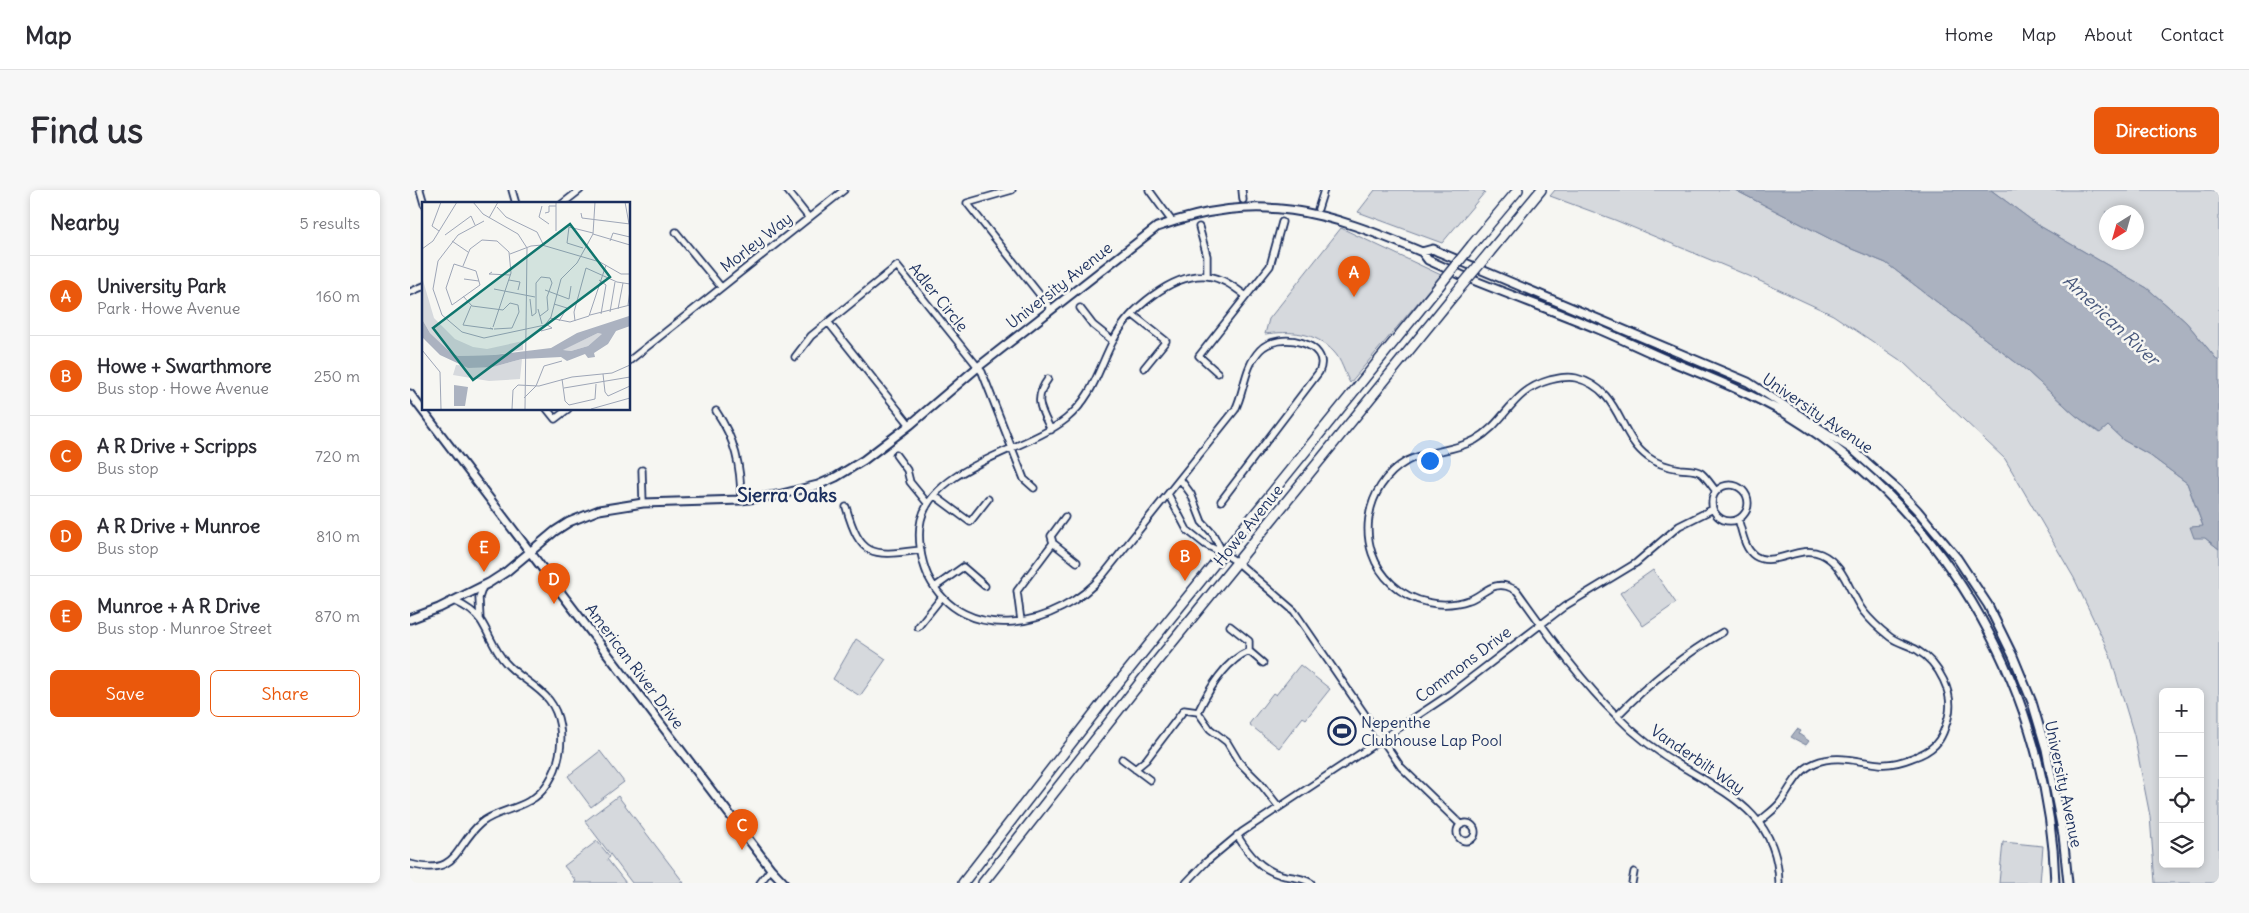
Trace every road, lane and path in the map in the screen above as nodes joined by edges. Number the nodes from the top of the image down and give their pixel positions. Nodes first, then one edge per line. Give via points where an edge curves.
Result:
1 (580, 190) edge
2 (787, 190) edge
3 (844, 190) edge
4 (1012, 190) edge
5 (1149, 190) edge
6 (1242, 190) edge
7 (1518, 190) edge
8 (1541, 190) edge
9 (1323, 191) edge
10 (1243, 200) junction
11 (1251, 200) dead end
12 (1284, 201) dead end
13 (565, 202) edge
14 (1318, 209) junction
15 (809, 218) junction
16 (1171, 220) junction
17 (1282, 222) dead end
18 (1199, 227) dead end
19 (676, 232) dead end
20 (1422, 252) junction
21 (1207, 276) junction
22 (422, 287) edge
23 (721, 288) junction
24 (410, 292) edge
25 (1246, 296) junction
26 (1080, 308) dead end
27 (1051, 309) junction
28 (1132, 314) junction
29 (828, 322) junction
30 (1113, 341) junction
31 (795, 357) dead end
32 (630, 359) edge
33 (978, 367) junction
34 (1144, 368) dead end
35 (1218, 373) dead end
36 (1048, 379) dead end
37 (410, 394) edge
38 (422, 410) edge
39 (422, 410) edge
40 (548, 410) edge
41 (567, 410) edge
42 (716, 411) dead end
43 (910, 424) junction
44 (1051, 430) junction
45 (1012, 448) junction
46 (896, 455) dead end
47 (642, 470) dead end
48 (1180, 479) junction
49 (1034, 488) dead end
50 (1716, 491) junction
51 (1168, 494) junction
52 (935, 496) junction
53 (988, 499) dead end
54 (741, 500) junction
55 (1221, 501) dead end
56 (643, 503) junction
57 (928, 504) junction
58 (846, 507) dead end
59 (1713, 509) junction
60 (1065, 517) dead end
61 (1738, 519) junction
62 (1053, 543) junction
63 (921, 550) junction
64 (531, 552) junction
65 (1223, 553) junction
66 (1077, 562) dead end
67 (1237, 562) junction
68 (483, 586) junction
69 (985, 586) dead end
70 (935, 587) junction
71 (942, 596) junction
72 (454, 601) junction
73 (410, 619) edge
74 (480, 619) junction
75 (1021, 621) junction
76 (1541, 624) junction
77 (1230, 626) dead end
78 (918, 628) dead end
79 (1723, 632) dead end
80 (1249, 651) junction
81 (1263, 663) dead end
82 (1198, 712) junction
83 (1617, 716) junction
84 (1382, 739) junction
85 (1122, 759) dead end
86 (1135, 769) junction
87 (1150, 780) dead end
88 (1279, 807) junction
89 (1759, 822) junction
90 (1461, 825) dead end
91 (1237, 836) junction
92 (410, 864) edge
93 (771, 869) junction
94 (1634, 872) dead end
95 (760, 883) edge
96 (784, 883) edge
97 (963, 883) edge
98 (983, 883) edge
99 (1186, 883) edge
100 (1312, 883) edge
101 (1632, 883) edge
102 (1779, 883) edge
103 (2055, 883) edge
104 (2068, 883) edge

1 - 13 street
2 - 15 street, Morley Way
3 - 15 street, Morley Way
4 - 27 street via 967,203
5 - 16 street
6 - 10 street
7 - 65 main road, Howe Avenue, bridge
8 - 67 main road, Howe Avenue, bridge
9 - 14 street
10 - 11 street, University Avenue
10 - 16 street, University Avenue via 1209,206
12 - 14 street, University Avenue
14 - 20 street, University Avenue
15 - 23 street, Morley Way
16 - 27 street, University Avenue via 1139,239
17 - 25 street via 1270,266
18 - 21 street via 1207,256
19 - 23 street, Morley Way
20 - 103 street, University Avenue via 1428,260 1743,391 1790,417 1840,451 1884,490 1944,559 1975,606 2000,657 2040,768 2051,822
20 - 104 street, University Avenue via 1433,249 1739,377 1837,439 1897,489 1962,565 1988,605 2013,656 2032,702 2046,749 2063,835
21 - 25 street via 1223,280
21 - 28 street via 1177,281
22 - 24 street
23 - 32 street, Morley Way
25 - 35 street via 1199,356
26 - 30 street
27 - 33 street, University Avenue
28 - 30 street
28 - 34 street via 1166,341
29 - 31 street, Adler Circle via 802,344
29 - 33 street, Adler Circle via 897,266
29 - 43 street
30 - 44 street via 1091,391 1070,415
33 - 43 street, University Avenue
33 - 45 street via 988,383
36 - 44 street via 1038,398
37 - 39 street, American River Drive
38 - 64 street, American River Drive
40 - 41 street via 555,419
42 - 54 street via 730,435 738,459
43 - 54 street, University Avenue via 836,477 794,492
44 - 45 street
45 - 49 street via 1024,479
45 - 52 street via 960,473
46 - 57 street via 907,470 910,482
47 - 56 street
48 - 51 street
48 - 55 street via 1235,410 1244,379 1260,350 1271,342 1286,339 1312,348 1320,357 1322,365 1319,372
48 - 65 street via 1191,494 1202,522
50 - 59 street
50 - 61 street via 1727,485 1744,491 1748,503
50 - 76 street, Vanderbilt Way via 1699,472 1666,466 1644,454 1608,398 1586,382 1568,377 1540,383 1526,390 1495,425 1476,439 1453,449 1417,457 1387,477 1373,499 1368,533 1378,567 1392,584 1414,598 1439,604 1469,600 1496,586 1509,586
51 - 65 street via 1187,530
51 - 75 street via 1085,594 1047,614
52 - 53 street via 970,522
52 - 57 street
54 - 56 street, University Avenue
56 - 64 street, University Avenue via 599,510 569,522
57 - 63 street via 921,520
58 - 63 street via 855,536 865,547 886,554
59 - 61 street via 1724,520
59 - 76 street, Commons Drive via 1689,520 1636,563
60 - 62 street via 1051,536
61 - 89 street via 1746,545 1755,556 1772,559 1811,551 1829,558 1842,573 1863,610 1878,626 1929,660 1945,682 1950,710 1940,739 1925,753 1885,764 1834,758 1817,762 1800,772 1777,806
62 - 66 street
62 - 75 street via 1017,591
63 - 70 street via 926,572
64 - 68 street, University Avenue
64 - 93 street, American River Drive
65 - 67 street
65 - 97 main road, Howe Avenue
67 - 84 street via 1294,611
67 - 98 main road, Howe Avenue
68 - 72 street, University Avenue
68 - 74 street via 479,598
69 - 70 street via 963,567
70 - 71 street
71 - 75 street via 960,612 973,618
71 - 78 street
72 - 73 street, University Avenue
72 - 74 street
74 - 92 street via 506,664 549,700 558,720 559,759 543,790 530,801 483,821 449,862 436,867
76 - 83 street, Vanderbilt Way via 1581,678
76 - 84 street, Commons Drive via 1464,684
77 - 80 street via 1249,641
79 - 83 street via 1682,657
80 - 81 street
80 - 82 street via 1237,656 1208,691
82 - 86 street via 1184,710 1146,760
82 - 88 street via 1210,729 1227,742 1238,762
83 - 89 street, Vanderbilt Way via 1660,752 1730,795
84 - 88 street, Commons Drive
84 - 90 street via 1411,778
85 - 86 street
86 - 87 street
88 - 91 street, Commons Drive
89 - 102 street, Vanderbilt Way via 1774,849
91 - 99 street, Commons Drive
91 - 100 street via 1256,862 1265,868
93 - 95 street
93 - 96 street, American River Drive
94 - 101 street

